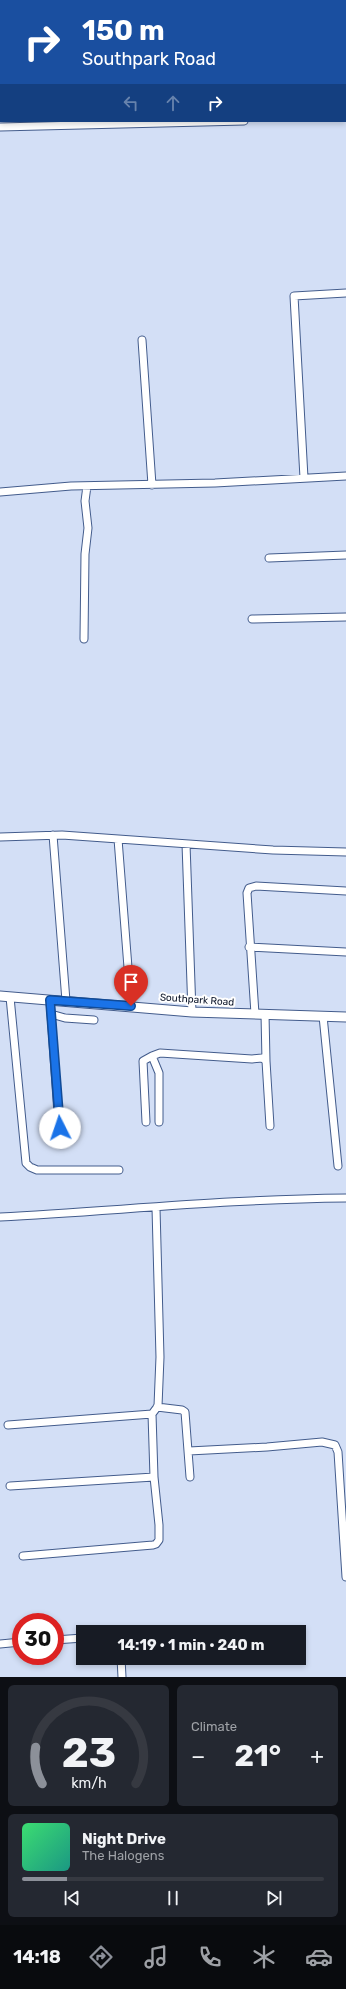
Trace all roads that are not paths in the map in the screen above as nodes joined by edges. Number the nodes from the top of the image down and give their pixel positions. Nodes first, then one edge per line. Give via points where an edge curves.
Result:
1 (176, 122) edge
2 (0, 127) edge
3 (346, 293) edge
4 (142, 340) dead end
5 (346, 476) edge
6 (304, 478) junction
7 (152, 485) junction
8 (87, 486) junction
9 (0, 492) edge
10 (346, 555) edge
11 (269, 558) dead end
12 (346, 617) edge
13 (252, 619) dead end
14 (84, 639) dead end
15 (53, 836) junction
16 (0, 837) edge
17 (118, 839) junction
18 (186, 844) junction
19 (346, 852) edge
20 (346, 891) edge
21 (249, 947) junction
22 (346, 952) edge
23 (0, 996) edge
24 (10, 997) junction
25 (50, 1000) junction
26 (66, 1001) junction
27 (131, 1006) junction
28 (192, 1012) junction
29 (51, 1014) junction
30 (255, 1014) junction
31 (265, 1014) junction
32 (323, 1016) junction
33 (346, 1017) edge
34 (94, 1020) dead end
35 (152, 1056) junction
36 (266, 1061) junction
37 (146, 1122) dead end
38 (159, 1122) dead end
39 (270, 1126) dead end
40 (60, 1128) dead end
41 (338, 1166) dead end
42 (120, 1170) dead end
43 (346, 1198) edge
44 (156, 1208) junction
45 (0, 1217) edge
46 (157, 1407) junction
47 (152, 1414) junction
48 (8, 1425) dead end
49 (189, 1451) junction
50 (154, 1477) junction
51 (190, 1477) dead end
52 (10, 1486) dead end
53 (344, 1502) edge
54 (22, 1556) dead end
55 (346, 1577) edge
56 (76, 1638) edge
57 (64, 1639) edge
58 (12, 1643) edge
59 (0, 1644) edge
60 (121, 1665) edge
61 (122, 1677) edge

1 - 2 street
3 - 6 street via 294,296
4 - 7 street
5 - 6 street
6 - 7 street
7 - 8 street
8 - 9 street
8 - 14 street
10 - 11 street
12 - 13 street
15 - 16 street
15 - 17 street
15 - 26 street
17 - 18 street
17 - 27 street
18 - 19 street
18 - 28 street
20 - 21 street via 256,886 249,888
21 - 22 street
21 - 30 street
23 - 24 street, Southpark Road
24 - 25 street, Southpark Road
24 - 42 street via 26,1163 30,1168 37,1170
25 - 26 street, Southpark Road
25 - 29 street
26 - 27 street, Southpark Road
27 - 28 street, Southpark Road
28 - 30 street, Southpark Road
29 - 34 street
29 - 40 street
30 - 31 street, Southpark Road
31 - 32 street, Southpark Road
31 - 36 street
32 - 33 street, Southpark Road
32 - 41 street
35 - 36 street via 160,1053 262,1058
35 - 37 street via 143,1061
35 - 38 street via 159,1072
36 - 39 street
43 - 44 street via 222,1202
44 - 45 street
44 - 46 street via 160,1357
46 - 47 street
46 - 49 street via 185,1412
47 - 48 street
47 - 50 street
49 - 51 street
49 - 53 street via 332,1443 338,1452
50 - 52 street
50 - 54 street via 160,1525 159,1540 156,1544
53 - 55 street
56 - 57 street
58 - 59 street
60 - 61 street

